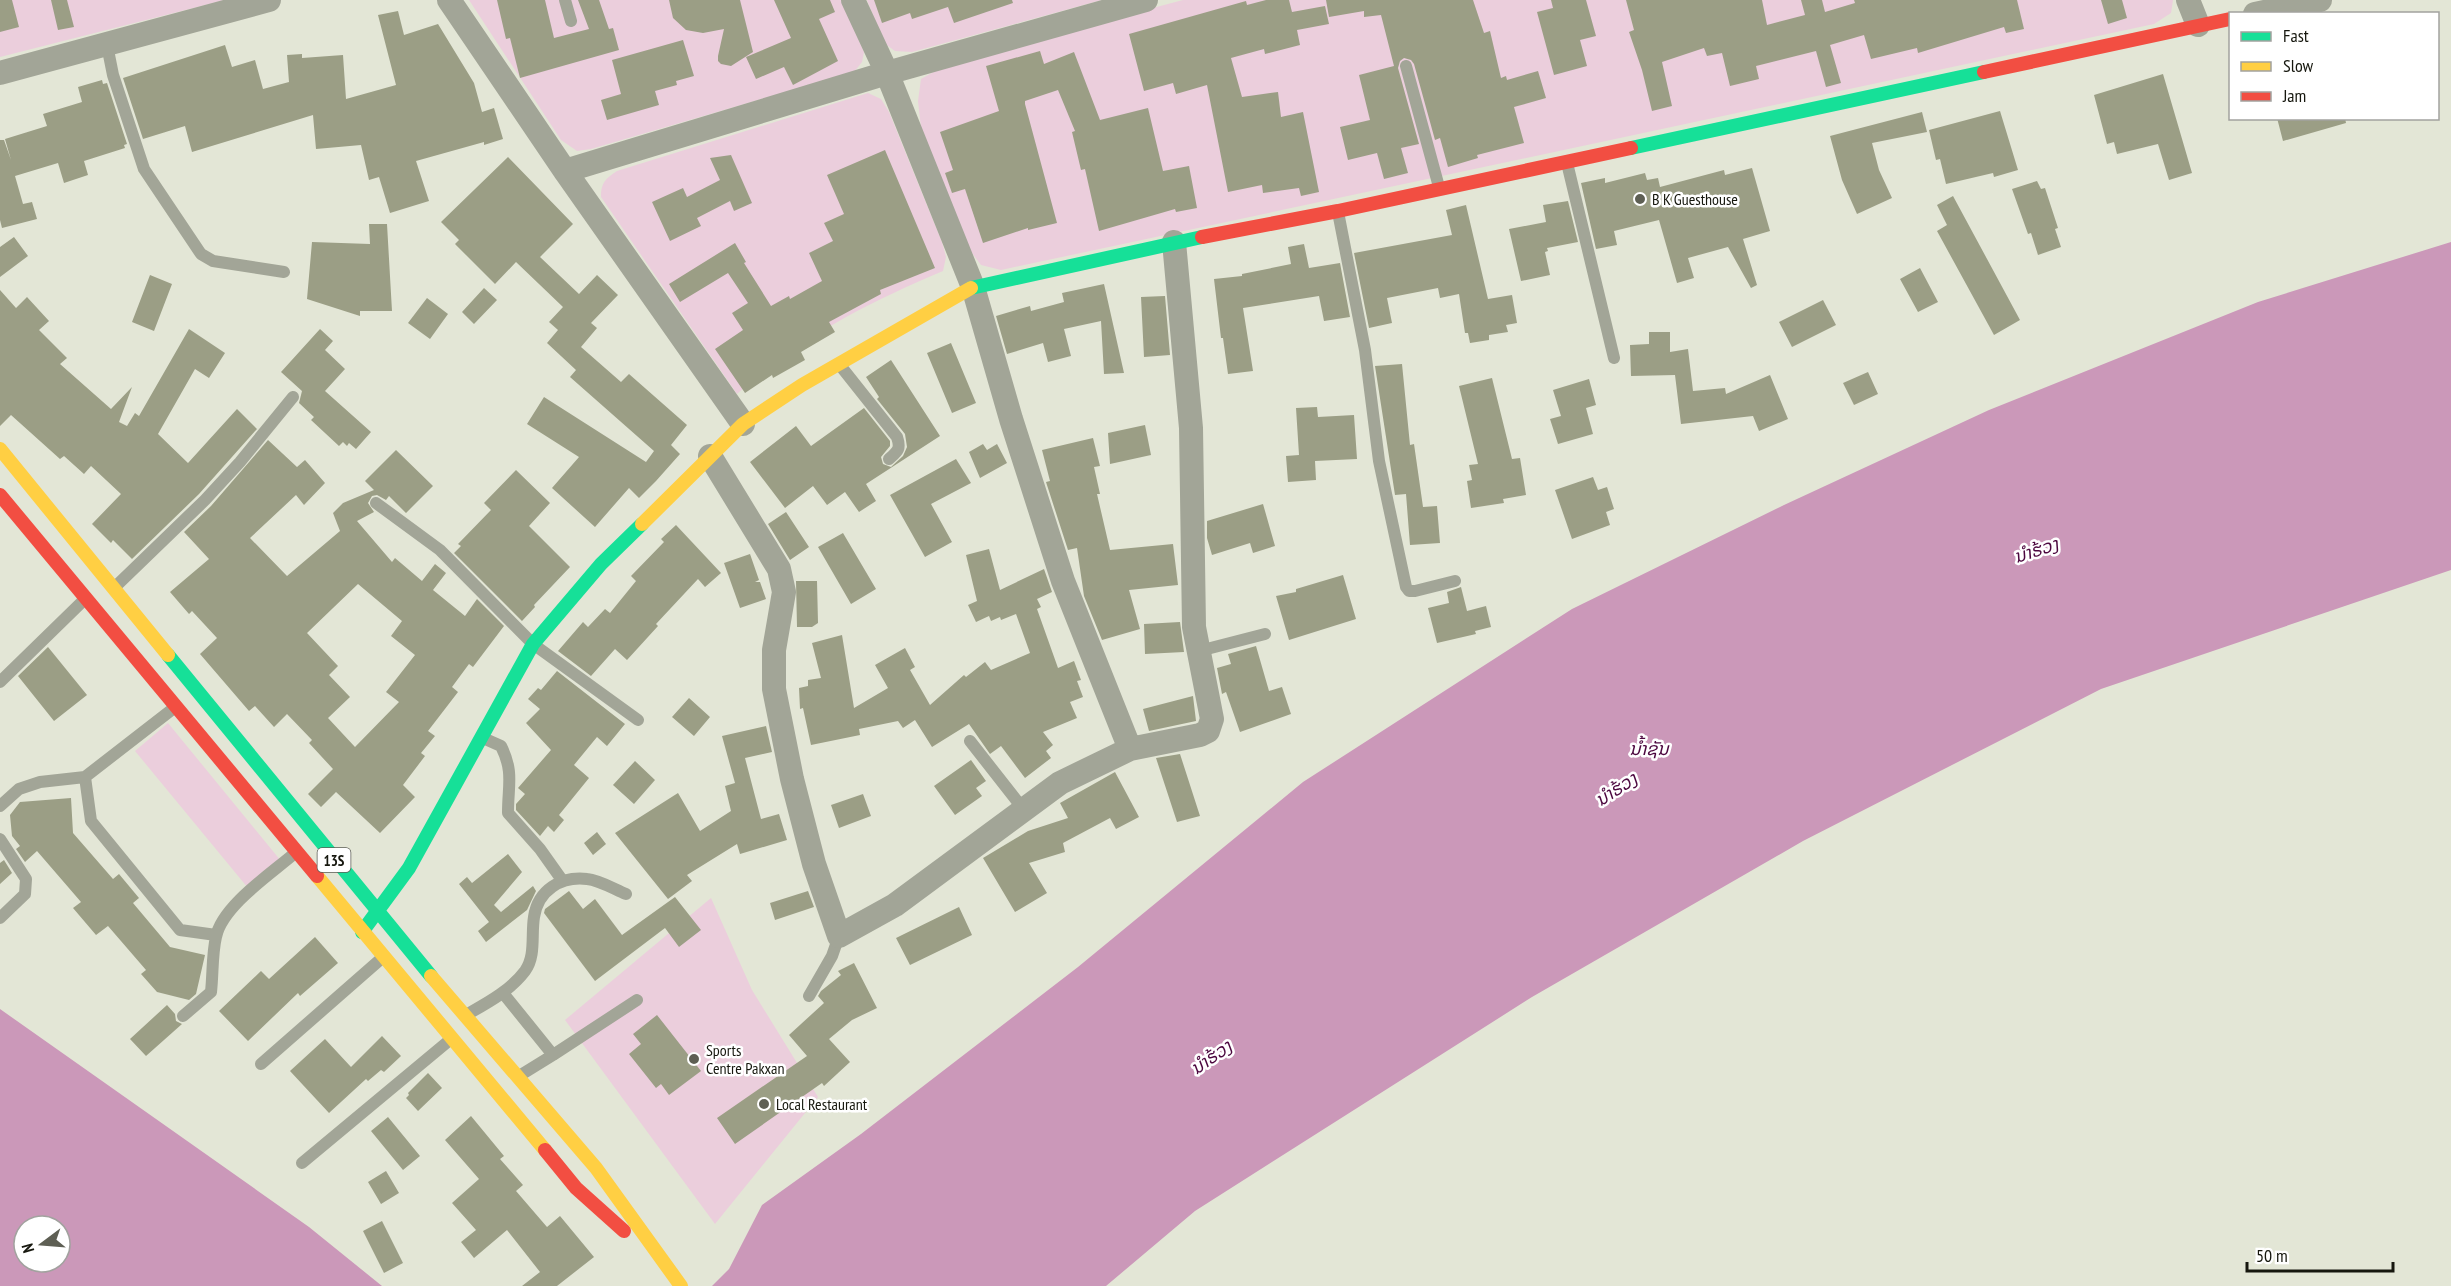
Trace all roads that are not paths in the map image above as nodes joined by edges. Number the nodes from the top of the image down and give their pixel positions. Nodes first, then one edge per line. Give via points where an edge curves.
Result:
1 (269, 0) edge
2 (450, 0) edge
3 (565, 0) edge
4 (853, 0) edge
5 (1146, 0) edge
6 (2188, 0) edge
7 (2320, 0) edge
8 (2264, 12) edge
9 (2229, 19) edge
10 (571, 21) dead end
11 (2198, 25) junction
12 (107, 45) junction
13 (1406, 66) dead end
14 (0, 73) edge
15 (887, 73) junction
16 (1566, 162) junction
17 (565, 171) junction
18 (1440, 189) junction
19 (1338, 211) junction
20 (1174, 242) junction
21 (284, 272) dead end
22 (973, 287) junction
23 (1614, 358) dead end
24 (838, 363) junction
25 (293, 397) dead end
26 (743, 424) junction
27 (0, 449) edge
28 (710, 456) junction
29 (889, 459) dead end
30 (0, 495) edge
31 (376, 503) dead end
32 (1455, 581) dead end
33 (115, 587) junction
34 (87, 597) junction
35 (1265, 634) dead end
36 (533, 644) junction
37 (1199, 651) junction
38 (0, 682) edge
39 (187, 698) junction
40 (638, 720) dead end
41 (483, 738) junction
42 (970, 741) dead end
43 (1130, 749) junction
44 (85, 777) junction
45 (0, 806) edge
46 (1024, 810) junction
47 (0, 839) edge
48 (296, 852) junction
49 (562, 880) junction
50 (626, 894) dead end
51 (377, 912) junction
52 (0, 918) edge
53 (362, 932) junction
54 (216, 935) junction
55 (839, 936) junction
56 (383, 957) junction
57 (503, 993) junction
58 (809, 996) dead end
59 (636, 1000) dead end
60 (465, 1015) junction
61 (183, 1016) dead end
62 (452, 1039) junction
63 (553, 1054) junction
64 (261, 1064) dead end
65 (518, 1077) junction
66 (496, 1092) junction
67 (302, 1163) dead end
68 (668, 1271) junction
69 (681, 1286) edge

1 - 12 street
2 - 17 street
3 - 10 lane
4 - 15 street
5 - 15 street
6 - 11 street
7 - 8 street
9 - 11 main road
11 - 16 main road
12 - 14 street
12 - 21 lane via 144,170 201,254 213,261
13 - 18 lane
15 - 17 street
15 - 22 street
16 - 18 main road
16 - 23 lane
17 - 26 street
18 - 19 main road
19 - 20 main road
19 - 32 lane via 1365,350 1380,461 1406,587 1415,591
20 - 22 main road
20 - 37 street via 1191,429 1194,627
22 - 24 main road
22 - 43 street via 1063,581
24 - 26 main road
24 - 29 lane via 897,437 899,451
25 - 33 lane via 206,500
26 - 28 main road
27 - 33 main road, 13S
28 - 36 main road via 601,564
28 - 55 street via 779,569 784,592 774,650 774,689 808,843
30 - 34 main road, 13S
31 - 36 lane via 440,550
33 - 39 main road, 13S
34 - 38 lane
34 - 39 main road, 13S
35 - 37 lane
36 - 40 lane
36 - 41 main road
37 - 43 street via 1212,719 1208,731
39 - 44 lane
39 - 48 main road, 13S
39 - 51 main road, 13S
41 - 49 lane via 501,746 509,762 508,813
41 - 51 main road via 409,868
42 - 46 lane
43 - 46 street via 1060,783
44 - 45 lane via 30,785 19,789
44 - 54 lane via 91,821 180,930
46 - 55 street via 895,905
47 - 52 lane via 26,879 25,894
48 - 53 main road, 13S
48 - 54 lane via 236,904
49 - 50 lane via 588,879
49 - 57 lane via 550,887 541,900 534,916 532,952 525,970
51 - 53 main road
51 - 60 main road, 13S
53 - 56 main road, 13S
54 - 61 lane via 211,992
55 - 58 lane
56 - 62 main road, 13S
56 - 64 lane
57 - 60 lane
57 - 63 lane
59 - 63 lane
60 - 65 main road, 13S
62 - 66 main road, 13S
62 - 67 lane
63 - 65 lane
65 - 66 lane
65 - 68 main road, 13S via 596,1168
66 - 68 main road, 13S via 576,1188
68 - 69 main road, 13S

